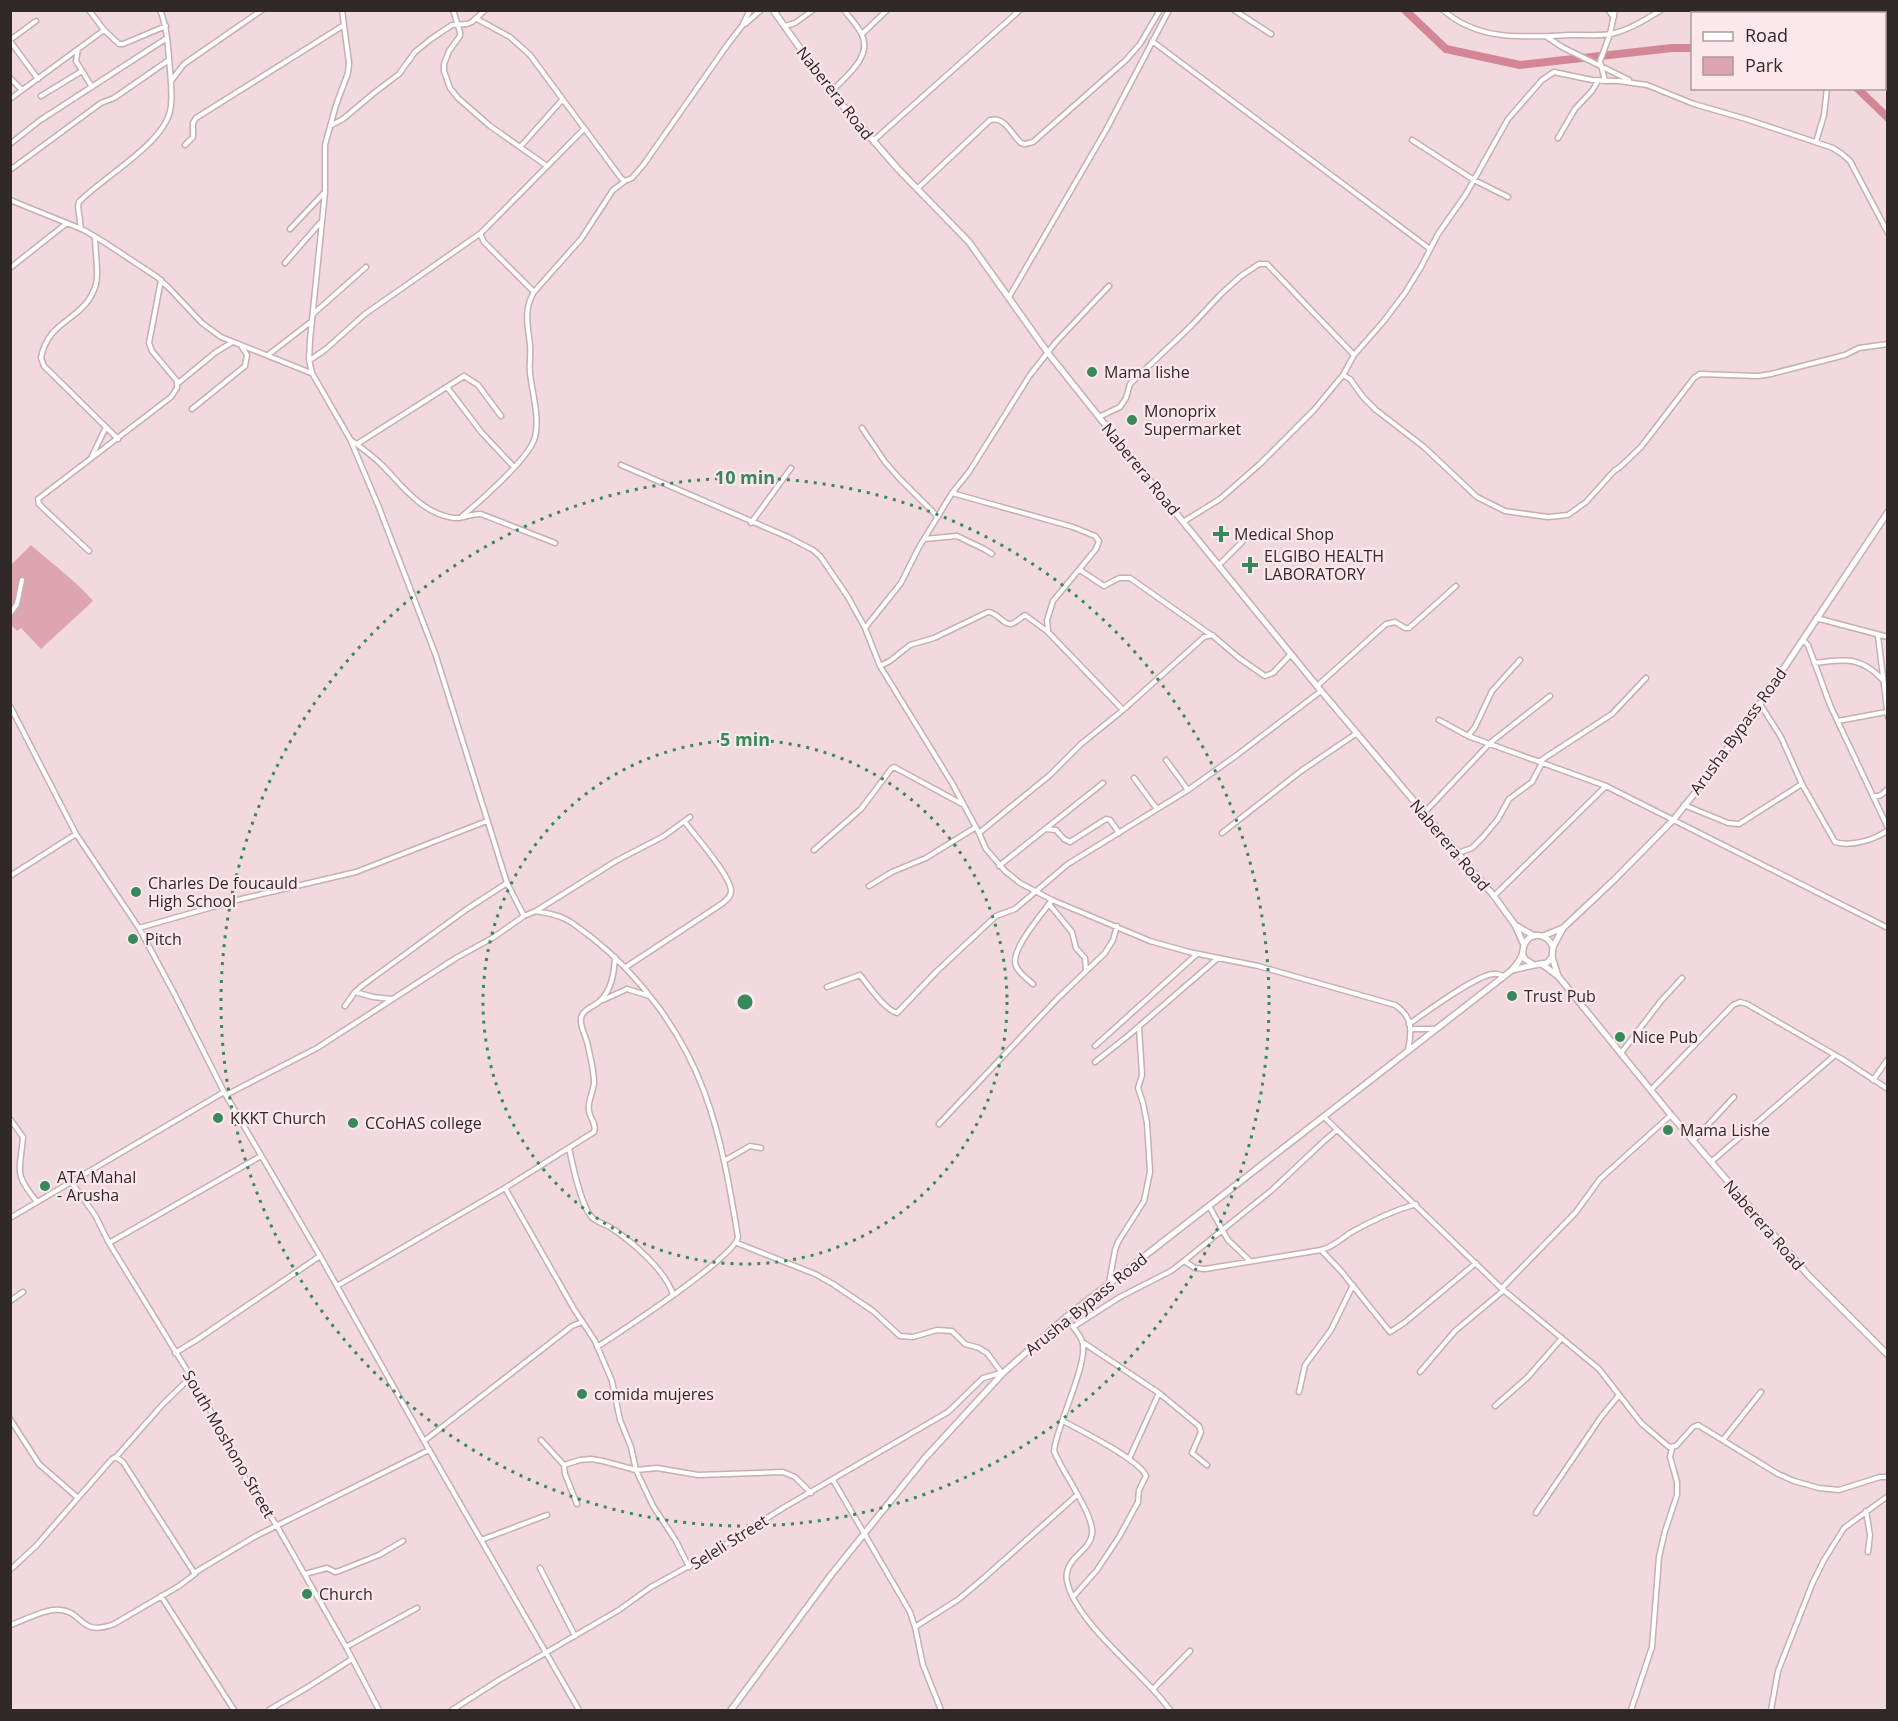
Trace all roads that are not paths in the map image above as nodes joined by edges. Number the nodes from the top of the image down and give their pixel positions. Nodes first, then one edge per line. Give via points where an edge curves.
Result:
1 (89, 10) edge
2 (160, 10) edge
3 (262, 10) edge
4 (453, 10) edge
5 (485, 10) edge
6 (750, 10) edge
7 (760, 10) edge
8 (773, 10) edge
9 (813, 10) edge
10 (844, 10) edge
11 (887, 10) edge
12 (1020, 10) edge
13 (1160, 10) edge
14 (1169, 10) edge
15 (1234, 10) edge
16 (1443, 10) edge
17 (1608, 10) edge
18 (1615, 10) edge
19 (1661, 10) edge
20 (344, 12) edge
21 (1614, 17) junction
22 (477, 19) junction
23 (36, 21) dead end
24 (458, 24) junction
25 (344, 25) junction
26 (165, 26) junction
27 (742, 26) junction
28 (785, 26) junction
29 (104, 30) junction
30 (862, 34) junction
31 (1271, 34) dead end
32 (1610, 34) junction
33 (1547, 36) junction
34 (167, 38) junction
35 (10, 40) edge
36 (1152, 41) junction
37 (79, 49) junction
38 (169, 60) junction
39 (1601, 68) junction
40 (82, 70) junction
41 (10, 78) edge
42 (38, 79) junction
43 (171, 81) junction
44 (1598, 81) junction
45 (1605, 81) junction
46 (1633, 82) junction
47 (92, 87) junction
48 (22, 90) junction
49 (1827, 90) edge
50 (831, 92) junction
51 (41, 96) dead end
52 (10, 99) edge
53 (562, 100) junction
54 (329, 126) junction
55 (584, 129) junction
56 (1558, 138) dead end
57 (1412, 140) dead end
58 (873, 141) junction
59 (1816, 142) junction
60 (10, 144) edge
61 (185, 146) dead end
62 (521, 146) junction
63 (547, 166) junction
64 (10, 170) edge
65 (1474, 180) junction
66 (626, 181) junction
67 (918, 188) junction
68 (325, 192) junction
69 (1508, 197) dead end
70 (10, 200) edge
71 (322, 222) junction
72 (67, 223) junction
73 (81, 229) junction
74 (290, 229) dead end
75 (1887, 232) edge
76 (481, 233) junction
77 (95, 236) junction
78 (1430, 249) junction
79 (285, 263) dead end
80 (366, 267) dead end
81 (10, 268) edge
82 (161, 280) junction
83 (1110, 286) dead end
84 (534, 292) junction
85 (1009, 297) junction
86 (312, 314) junction
87 (312, 321) junction
88 (231, 343) junction
89 (1887, 344) edge
90 (241, 346) junction
91 (1048, 353) junction
92 (267, 355) junction
93 (1353, 355) junction
94 (309, 360) junction
95 (312, 373) junction
96 (1343, 375) junction
97 (177, 384) junction
98 (447, 387) junction
99 (192, 409) dead end
100 (501, 416) dead end
101 (1099, 417) junction
102 (106, 427) junction
103 (862, 428) dead end
104 (118, 439) junction
105 (350, 439) junction
106 (357, 444) junction
107 (92, 457) junction
108 (621, 465) dead end
109 (514, 467) junction
110 (791, 468) dead end
111 (952, 493) junction
112 (1887, 512) edge
113 (938, 517) junction
114 (460, 518) junction
115 (1183, 522) junction
116 (751, 523) junction
117 (1250, 534) dead end
118 (924, 539) junction
119 (555, 543) dead end
120 (89, 551) dead end
121 (992, 554) dead end
122 (1219, 565) junction
123 (1080, 570) junction
124 (22, 580) dead end
125 (1456, 586) dead end
126 (10, 614) edge
127 (1816, 618) junction
128 (866, 628) junction
129 (1048, 632) junction
130 (1211, 635) junction
131 (1878, 636) junction
132 (1887, 638) edge
133 (1802, 640) junction
134 (1291, 654) junction
135 (1520, 660) dead end
136 (1814, 663) junction
137 (880, 666) junction
138 (1646, 678) dead end
139 (1883, 680) junction
140 (1319, 689) junction
141 (1550, 696) dead end
142 (1760, 704) junction
143 (10, 706) edge
144 (1123, 710) junction
145 (1887, 715) edge
146 (1439, 720) dead end
147 (1838, 721) junction
148 (1357, 733) junction
149 (1467, 736) junction
150 (1490, 743) junction
151 (1166, 760) dead end
152 (1541, 762) junction
153 (1134, 778) dead end
154 (1103, 783) dead end
155 (1802, 784) junction
156 (1606, 786) junction
157 (1887, 789) edge
158 (1188, 790) junction
159 (1873, 797) junction
160 (1684, 805) junction
161 (964, 806) junction
162 (1157, 809) junction
163 (1424, 813) junction
164 (690, 817) dead end
165 (1674, 819) junction
166 (487, 821) junction
167 (685, 822) junction
168 (976, 827) junction
169 (1045, 829) junction
170 (1887, 829) edge
171 (1119, 832) junction
172 (979, 833) junction
173 (1222, 833) dead end
174 (76, 834) junction
175 (814, 850) dead end
176 (1457, 854) junction
177 (999, 866) junction
178 (10, 876) edge
179 (507, 883) junction
180 (869, 886) dead end
181 (1035, 892) junction
182 (1494, 896) junction
183 (1050, 902) junction
184 (536, 911) junction
185 (524, 916) junction
186 (1515, 925) junction
187 (1117, 926) junction
188 (139, 928) junction
189 (1563, 928) junction
190 (1887, 928) edge
191 (1534, 936) junction
192 (1543, 936) junction
193 (1524, 945) junction
194 (1553, 947) junction
195 (1198, 953) junction
196 (1523, 955) junction
197 (615, 957) junction
198 (1218, 957) junction
199 (1552, 957) junction
200 (1534, 965) junction
201 (1543, 965) junction
202 (626, 967) junction
203 (1512, 970) junction
204 (1086, 971) junction
205 (1503, 976) junction
206 (1558, 976) junction
207 (1682, 978) dead end
208 (1033, 984) dead end
209 (827, 987) dead end
210 (355, 992) junction
211 (649, 996) junction
212 (392, 999) junction
213 (598, 1003) junction
214 (345, 1006) dead end
215 (1139, 1027) junction
216 (1410, 1027) junction
217 (1435, 1029) junction
218 (1095, 1046) dead end
219 (1408, 1050) junction
220 (1621, 1053) junction
221 (1834, 1056) junction
222 (1887, 1059) edge
223 (1095, 1062) dead end
224 (1874, 1080) junction
225 (1887, 1089) edge
226 (1651, 1090) junction
227 (225, 1094) junction
228 (1734, 1097) dead end
229 (1671, 1115) junction
230 (1324, 1117) junction
231 (10, 1119) edge
232 (939, 1124) dead end
233 (1337, 1130) junction
234 (1693, 1141) junction
235 (569, 1148) junction
236 (761, 1148) dead end
237 (261, 1156) junction
238 (724, 1161) junction
239 (1711, 1162) junction
240 (72, 1183) junction
241 (505, 1188) junction
242 (37, 1202) junction
243 (1416, 1204) junction
244 (1209, 1206) junction
245 (10, 1218) edge
246 (1223, 1230) junction
247 (109, 1243) junction
248 (737, 1243) junction
249 (1321, 1250) junction
250 (320, 1256) junction
251 (1184, 1261) junction
252 (1250, 1261) junction
253 (1476, 1263) junction
254 (1109, 1284) junction
255 (1353, 1285) junction
256 (337, 1286) junction
257 (1503, 1289) junction
258 (23, 1292) dead end
259 (673, 1294) junction
260 (10, 1301) edge
261 (1065, 1318) junction
262 (582, 1322) junction
263 (1073, 1327) junction
264 (1562, 1338) junction
265 (1083, 1343) junction
266 (597, 1347) junction
267 (175, 1353) junction
268 (1887, 1355) edge
269 (1420, 1372) dead end
270 (1002, 1373) junction
271 (191, 1377) junction
272 (1299, 1392) dead end
273 (1761, 1392) dead end
274 (1159, 1393) junction
275 (1619, 1395) junction
276 (1495, 1406) dead end
277 (10, 1419) edge
278 (1063, 1420) junction
279 (541, 1440) dead end
280 (1723, 1440) junction
281 (424, 1441) junction
282 (1672, 1448) junction
283 (429, 1450) junction
284 (116, 1457) junction
285 (1129, 1459) junction
286 (564, 1465) junction
287 (1207, 1465) dead end
288 (636, 1470) junction
289 (1887, 1477) edge
290 (834, 1480) junction
291 (811, 1493) junction
292 (1077, 1495) junction
293 (1887, 1496) edge
294 (77, 1497) junction
295 (577, 1504) dead end
296 (1866, 1510) junction
297 (1536, 1513) dead end
298 (547, 1515) dead end
299 (277, 1526) junction
300 (864, 1534) junction
301 (481, 1540) junction
302 (403, 1541) dead end
303 (1868, 1552) dead end
304 (688, 1567) junction
305 (540, 1568) dead end
306 (10, 1570) edge
307 (194, 1573) junction
308 (304, 1575) junction
309 (161, 1596) junction
310 (1074, 1598) junction
311 (417, 1608) dead end
312 (10, 1625) edge
313 (915, 1627) junction
314 (575, 1636) junction
315 (346, 1647) junction
316 (1190, 1651) dead end
317 (546, 1652) junction
318 (351, 1659) junction
319 (1153, 1689) junction
320 (234, 1710) edge
321 (269, 1710) edge
322 (379, 1710) edge
323 (452, 1710) edge
324 (579, 1710) edge
325 (731, 1710) edge
326 (941, 1710) edge
327 (1170, 1710) edge
328 (1631, 1710) edge
329 (1771, 1710) edge

1 - 29 street
2 - 26 street
3 - 43 street via 184,64
4 - 24 street
5 - 22 street
6 - 27 street
7 - 27 street
8 - 28 main road, Naberera Road
9 - 28 street
10 - 30 street
11 - 30 street
12 - 58 street
13 - 67 street via 1126,60 1034,141 1021,143 1003,121 990,120
14 - 36 street
15 - 31 street
16 - 33 street via 1490,34
17 - 21 street
18 - 21 street
19 - 32 street
20 - 25 street
21 - 32 street
22 - 24 street
22 - 53 street via 520,45
23 - 35 street
24 - 54 street via 448,26 431,39 399,74
24 - 62 street via 460,36 444,64 450,88 490,126
25 - 54 street via 348,73
25 - 61 street via 196,118 193,137
26 - 29 street via 121,45
26 - 34 street
27 - 66 street via 644,164
28 - 50 main road, Naberera Road
29 - 37 street
30 - 50 street via 862,56
32 - 33 street
32 - 39 street
33 - 39 street
34 - 38 street
34 - 47 street
35 - 42 street
36 - 78 street
36 - 85 street via 1106,130
37 - 40 street via 76,61
37 - 42 street
38 - 43 street
38 - 64 street
39 - 45 street
39 - 46 street
40 - 47 street
40 - 51 street
41 - 48 street
42 - 48 street
43 - 73 street via 171,109 160,132 79,202
44 - 45 street
44 - 56 street
44 - 65 street via 1554,72 1542,80 1508,119
45 - 46 street
46 - 59 street
47 - 60 street
48 - 52 street
49 - 59 street
50 - 58 main road, Naberera Road
53 - 55 street
53 - 62 street
54 - 68 street
55 - 63 street
55 - 66 street
57 - 65 street
58 - 67 main road, Naberera Road
59 - 75 street via 1833,148 1850,161
62 - 63 street
63 - 76 street
65 - 69 street
65 - 78 street
66 - 84 street via 613,190 581,239
67 - 85 main road, Naberera Road via 969,242
68 - 71 street
68 - 74 street
70 - 72 street
71 - 79 street
71 - 86 street
72 - 73 street
72 - 81 street
73 - 77 street
76 - 84 street via 484,242
76 - 94 street via 365,314
77 - 82 street
77 - 102 street via 96,283 83,309 54,330 41,358 44,366
78 - 93 street via 1390,313
80 - 86 street
82 - 88 street via 202,323
82 - 97 street via 149,343
83 - 91 street
84 - 109 street via 526,320 536,435
85 - 91 main road, Naberera Road
86 - 87 street
87 - 92 street
87 - 94 street
88 - 90 street
88 - 97 street
89 - 96 street via 1858,348 1771,374 1700,374 1641,447 1581,507 1562,517 1505,511 1477,497 1425,447 1376,410
90 - 92 street
90 - 99 street via 247,355 245,366
91 - 101 main road, Naberera Road
91 - 111 street
92 - 95 street
93 - 96 street
93 - 101 street via 1267,264 1259,264 1221,294 1130,384 1119,408
94 - 95 street
95 - 105 street
96 - 115 street via 1260,464 1220,499
97 - 104 street via 171,397
98 - 100 street via 462,376 469,378
98 - 106 street
98 - 109 street
101 - 115 main road, Naberera Road
102 - 104 street
102 - 107 street
103 - 113 street via 885,462
104 - 107 street
105 - 106 street
105 - 166 street via 436,656
106 - 114 street via 416,500 438,513
107 - 120 street via 38,502
108 - 116 street
109 - 114 street
110 - 116 street
111 - 113 street
111 - 123 street via 1095,536 1098,545
112 - 127 main road, Arusha Bypass Road
113 - 118 street
114 - 119 street via 482,514
115 - 122 main road, Naberera Road
116 - 128 street via 788,537 820,556
117 - 122 street
118 - 121 street via 957,536
118 - 128 street via 901,583
122 - 134 main road, Naberera Road
123 - 129 street via 1053,601
123 - 130 street via 1104,585 1130,578
124 - 126 street
125 - 140 street via 1409,628 1395,622 1386,624
127 - 131 street
127 - 133 main road, Arusha Bypass Road
128 - 137 street
129 - 137 street via 1025,615 1008,624 988,612 910,645
129 - 144 street
130 - 134 street via 1265,676
130 - 144 street via 1204,637
131 - 132 street
131 - 139 street
133 - 136 street via 1808,645
133 - 142 main road, Arusha Bypass Road
134 - 140 main road, Naberera Road
135 - 149 street via 1492,691
136 - 139 street via 1857,661
136 - 147 street
137 - 161 street
138 - 152 street via 1612,714
139 - 145 street
140 - 148 main road, Naberera Road
140 - 158 street
141 - 150 street
142 - 155 street via 1781,737
142 - 160 main road, Arusha Bypass Road
143 - 174 street
144 - 172 street
145 - 147 street
146 - 149 street
147 - 159 street
148 - 163 main road, Naberera Road
148 - 173 street
149 - 150 street
150 - 152 street
150 - 163 street
151 - 158 street
152 - 156 street
152 - 176 street via 1532,782 1509,800 1483,837 1472,848
153 - 162 street
154 - 169 street
155 - 160 street via 1739,824
155 - 170 street via 1837,843 1875,837
156 - 165 street
156 - 182 street
157 - 159 street
158 - 162 street
159 - 170 street
160 - 165 main road, Arusha Bypass Road
161 - 168 street
161 - 175 street via 894,768 861,809
162 - 171 street
163 - 176 main road, Naberera Road
164 - 167 street
165 - 189 main road, Arusha Bypass Road
165 - 190 street
166 - 179 street
166 - 188 street via 356,872
167 - 184 street
167 - 202 street via 723,872 730,885 729,898
168 - 172 street
168 - 180 street via 926,858
169 - 171 street via 1056,830 1070,842 1106,819
169 - 177 street
171 - 181 street via 1068,864
172 - 177 street
174 - 178 street
174 - 188 street
176 - 182 main road, Naberera Road
177 - 181 street
179 - 185 street
179 - 210 street
181 - 183 street
181 - 209 street via 1011,912 996,916 897,1013 860,975
182 - 186 main road, Naberera Road
183 - 187 street
183 - 204 street via 1072,932 1077,950 1085,958
183 - 208 street via 1015,954 1015,965
184 - 185 street
184 - 197 street via 564,918
185 - 212 street
186 - 191 main road, Naberera Road
186 - 193 main road, Naberera Road
187 - 195 street via 1150,941
187 - 204 street via 1109,947
188 - 227 street
189 - 192 main road, Arusha Bypass Road
189 - 194 main road, Arusha Bypass Road
191 - 192 main road, Arusha Bypass Road
191 - 193 main road
192 - 194 main road
193 - 196 main road
194 - 199 main road, Arusha Bypass Road
195 - 198 street
195 - 218 street
196 - 200 main road
196 - 203 main road, Arusha Bypass Road
197 - 202 street
197 - 213 street via 608,992
198 - 215 street
198 - 216 street via 1391,1003 1404,1012
199 - 201 main road
199 - 206 main road, Naberera Road
200 - 201 main road, Arusha Bypass Road
200 - 203 main road, Arusha Bypass Road
201 - 206 main road, Naberera Road
202 - 211 street
203 - 205 main road, Arusha Bypass Road
204 - 232 street
205 - 216 street via 1492,973 1473,982
205 - 217 main road, Arusha Bypass Road
206 - 220 main road, Naberera Road
207 - 220 street
210 - 212 street
210 - 214 street
211 - 213 street via 623,989
211 - 238 street via 677,1036 702,1085
212 - 227 street via 317,1048
213 - 235 street via 583,1012 581,1020 591,1057 594,1083 588,1106 596,1129
215 - 223 street
215 - 254 street via 1142,1075 1138,1086 1147,1123 1150,1172 1144,1201 1118,1242
216 - 217 street
216 - 219 street
217 - 219 main road, Arusha Bypass Road
219 - 230 main road, Arusha Bypass Road
220 - 226 main road, Naberera Road
221 - 224 street
221 - 226 street via 1740,1002
221 - 239 street
222 - 224 street
224 - 225 street
226 - 229 main road, Naberera Road
227 - 237 street
227 - 240 street
228 - 234 street
229 - 234 main road, Naberera Road
229 - 257 street via 1600,1179 1576,1212
230 - 233 street
230 - 244 main road, Arusha Bypass Road
231 - 242 street via 22,1137 20,1178
233 - 243 street
233 - 246 street
234 - 239 main road, Naberera Road
235 - 241 street
235 - 259 street via 590,1215 641,1252 669,1282
236 - 238 street via 750,1146
237 - 247 street
237 - 250 street
238 - 248 street
239 - 268 main road, Naberera Road via 1808,1275
240 - 242 street
240 - 247 street, South Moshono Street
241 - 256 street
241 - 262 street
242 - 245 street
243 - 249 street via 1383,1215
243 - 253 street
244 - 246 street
244 - 254 main road, Arusha Bypass Road
246 - 251 street
246 - 252 street
247 - 267 street, South Moshono Street
248 - 259 street
248 - 270 street via 833,1284 873,1311 900,1336 952,1331 965,1344 987,1353
249 - 252 street
249 - 255 street
250 - 256 street
250 - 267 street
251 - 252 street via 1205,1269
251 - 263 street
253 - 255 street via 1391,1332
253 - 257 street
254 - 261 main road, Arusha Bypass Road
255 - 272 street via 1331,1330 1305,1365
256 - 281 street
257 - 264 street
257 - 269 street via 1455,1331
258 - 260 street
259 - 266 street
261 - 263 street
261 - 270 main road, Arusha Bypass Road
262 - 266 street
262 - 281 street via 569,1328
263 - 265 street
264 - 275 street via 1599,1369
264 - 276 street via 1534,1371
265 - 274 street
265 - 278 street via 1080,1368
266 - 288 street via 612,1381
267 - 271 street, South Moshono Street
270 - 290 street, Seleli Street via 981,1379 948,1412
270 - 300 main road, Arusha Bypass Road via 925,1458
271 - 284 street
271 - 299 street, South Moshono Street via 240,1470
273 - 280 street
274 - 285 street
274 - 287 street via 1201,1428 1192,1453
275 - 282 street via 1649,1430
275 - 297 street
277 - 294 street via 39,1464
278 - 285 street
278 - 292 street via 1054,1451
279 - 286 street
280 - 282 street via 1698,1425
280 - 289 street via 1787,1478 1824,1490
281 - 283 street
282 - 328 street via 1677,1495 1659,1557 1652,1647
283 - 299 street
283 - 301 street
284 - 294 street
284 - 307 street via 123,1462
285 - 310 street via 1145,1474 1138,1502 1114,1545
286 - 288 street via 591,1459
286 - 295 street
288 - 291 street via 657,1468 698,1475 783,1472 795,1477
288 - 304 street
290 - 291 street, Seleli Street
290 - 300 street
291 - 304 street, Seleli Street
292 - 310 street via 1092,1533 1067,1568
292 - 313 street via 985,1578
293 - 296 street
294 - 306 street
296 - 303 street
296 - 329 street via 1840,1532 1817,1572 1778,1671
298 - 301 street
299 - 307 street
299 - 308 street, South Moshono Street
300 - 313 street
300 - 325 main road, Arusha Bypass Road
301 - 317 street
302 - 308 street via 339,1571 327,1568
304 - 314 street, Seleli Street
305 - 314 street
307 - 309 street
308 - 315 street, South Moshono Street
309 - 312 street via 105,1627 86,1625 58,1609
309 - 320 street
310 - 319 street via 1097,1630
311 - 315 street
313 - 326 street via 923,1665
314 - 317 street, Seleli Street
315 - 318 street, South Moshono Street
316 - 319 street
317 - 323 street, Seleli Street
317 - 324 street
318 - 321 street
318 - 322 street, South Moshono Street
319 - 327 street

